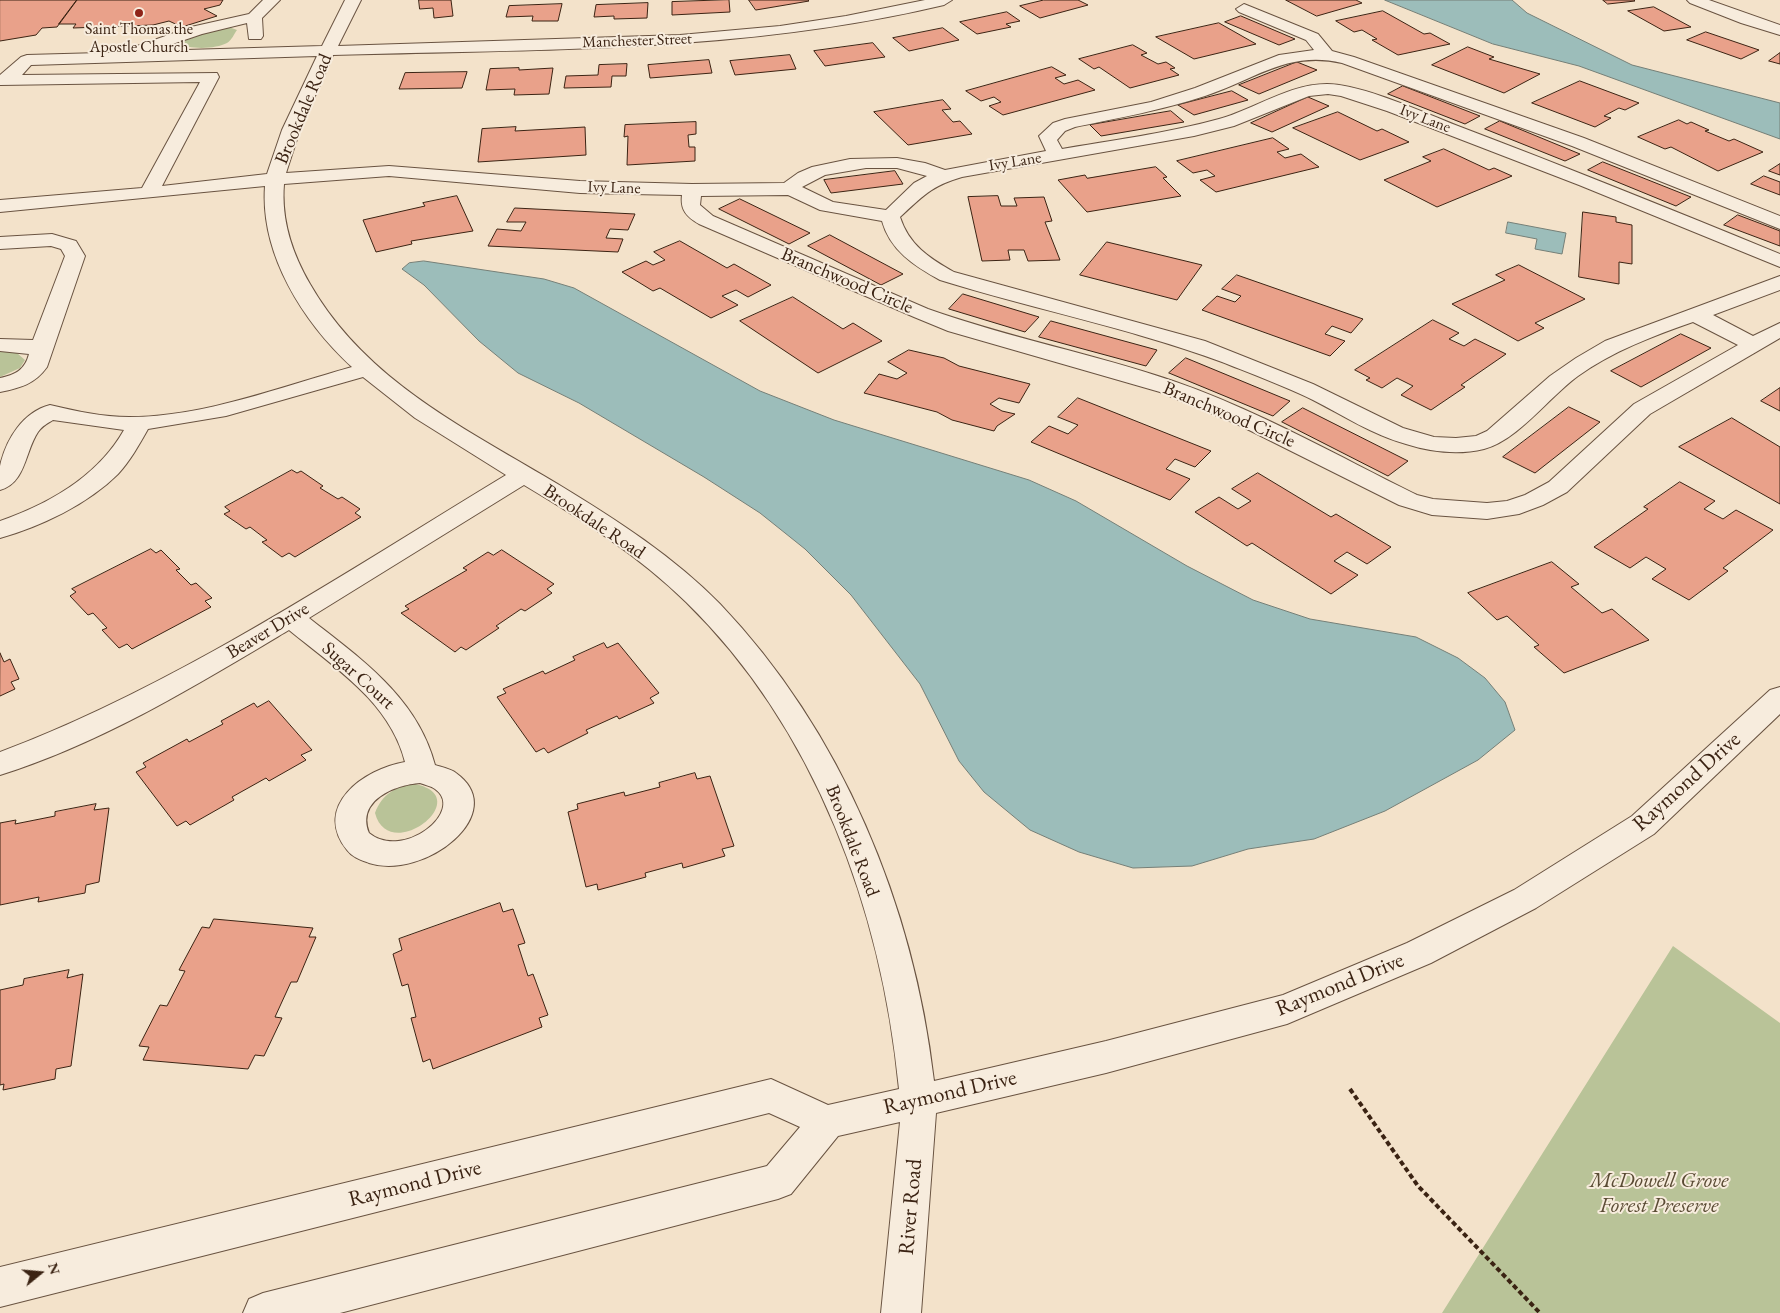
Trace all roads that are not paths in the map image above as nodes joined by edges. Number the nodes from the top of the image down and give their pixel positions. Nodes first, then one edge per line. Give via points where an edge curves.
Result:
1 (272, 0) edge
2 (353, 0) edge
3 (944, 0) edge
4 (1695, 0) edge
5 (1244, 9) dead end
6 (254, 17) junction
7 (1780, 30) edge
8 (328, 51) junction
9 (255, 53) junction
10 (1326, 54) junction
11 (117, 57) junction
12 (27, 60) junction
13 (0, 61) edge
14 (1390, 74) junction
15 (4, 80) edge
16 (1358, 95) junction
17 (1058, 155) junction
18 (943, 176) junction
19 (275, 179) junction
20 (792, 189) junction
21 (692, 190) junction
22 (149, 193) junction
23 (0, 206) edge
24 (890, 216) junction
25 (1780, 223) edge
26 (0, 243) edge
27 (1780, 261) edge
28 (1780, 282) edge
29 (1694, 314) junction
30 (1780, 328) edge
31 (1753, 344) junction
32 (0, 345) edge
33 (40, 352) junction
34 (364, 370) junction
35 (8, 383) edge
36 (50, 412) junction
37 (140, 424) junction
38 (523, 475) junction
39 (0, 482) edge
40 (0, 530) edge
41 (290, 617) junction
42 (1780, 696) edge
43 (0, 764) edge
44 (422, 772) dead end
45 (918, 1102) junction
46 (827, 1122) junction
47 (0, 1287) edge
48 (263, 1313) edge
49 (901, 1313) edge

1 - 6 street
2 - 8 street, Brookdale Road
3 - 8 street, Manchester Street via 833,24 732,36
4 - 7 street
5 - 10 street, Ivy Lane via 1312,37
6 - 9 street
6 - 11 street via 197,30
8 - 9 street, Manchester Street
8 - 19 street, Brookdale Road via 280,157
9 - 11 street, Manchester Street
10 - 14 street, Ivy Lane
10 - 17 street, Ivy Lane via 1309,53 1285,58 1172,101 1064,125 1048,136
11 - 12 street, Manchester Street
12 - 13 street, Manchester Street
12 - 15 street
14 - 16 street
14 - 25 street, Ivy Lane via 1578,142
15 - 22 street via 211,77
16 - 17 street, Ivy Lane via 1316,89 1290,96 1228,122 1194,131
16 - 27 street, Ivy Lane via 1586,180
17 - 18 street, Ivy Lane
18 - 20 street via 909,164 873,162 842,166 807,176 793,184
18 - 24 street, Ivy Lane via 922,187
19 - 21 street, Ivy Lane via 389,171 580,187
19 - 22 street, Ivy Lane
19 - 34 street, Brookdale Road via 275,214 283,252 300,290 324,326
20 - 21 street, Ivy Lane
20 - 24 street via 802,197 829,206
21 - 31 street, Branchwood Circle via 690,206 693,213 706,220 921,313 1176,390 1245,419 1389,492 1432,507 1487,511 1534,500 1574,474 1642,409
22 - 23 street, Ivy Lane
24 - 29 street via 900,242 912,255 947,276 1200,348 1318,394 1389,432 1435,444 1480,442 1498,433 1590,358 1626,338
26 - 33 street via 52,240 68,245 76,256
28 - 29 street
29 - 31 street
30 - 31 street, Branchwood Circle
32 - 33 street via 30,346
33 - 35 street via 38,366 30,375
34 - 37 street via 208,413
34 - 38 street, Brookdale Road via 408,403
35 - 36 street
36 - 37 street via 73,418
36 - 39 street via 33,424 22,440 10,474
37 - 40 street via 108,469 74,494
38 - 41 street, Beaver Drive
38 - 45 street, Brookdale Road via 593,517 672,576 722,623 780,697 823,769 852,831 879,910 898,980 914,1060
41 - 43 street, Beaver Drive via 148,699 89,728
41 - 44 street, Sugar Court via 370,682 398,712 414,738
42 - 45 street, Raymond Drive via 1643,825 1525,899 1419,953 1288,1009 1183,1038
45 - 46 street, Raymond Drive
45 - 49 street, River Road via 910,1233
46 - 47 street, Raymond Drive via 771,1096
46 - 48 street via 778,1181

